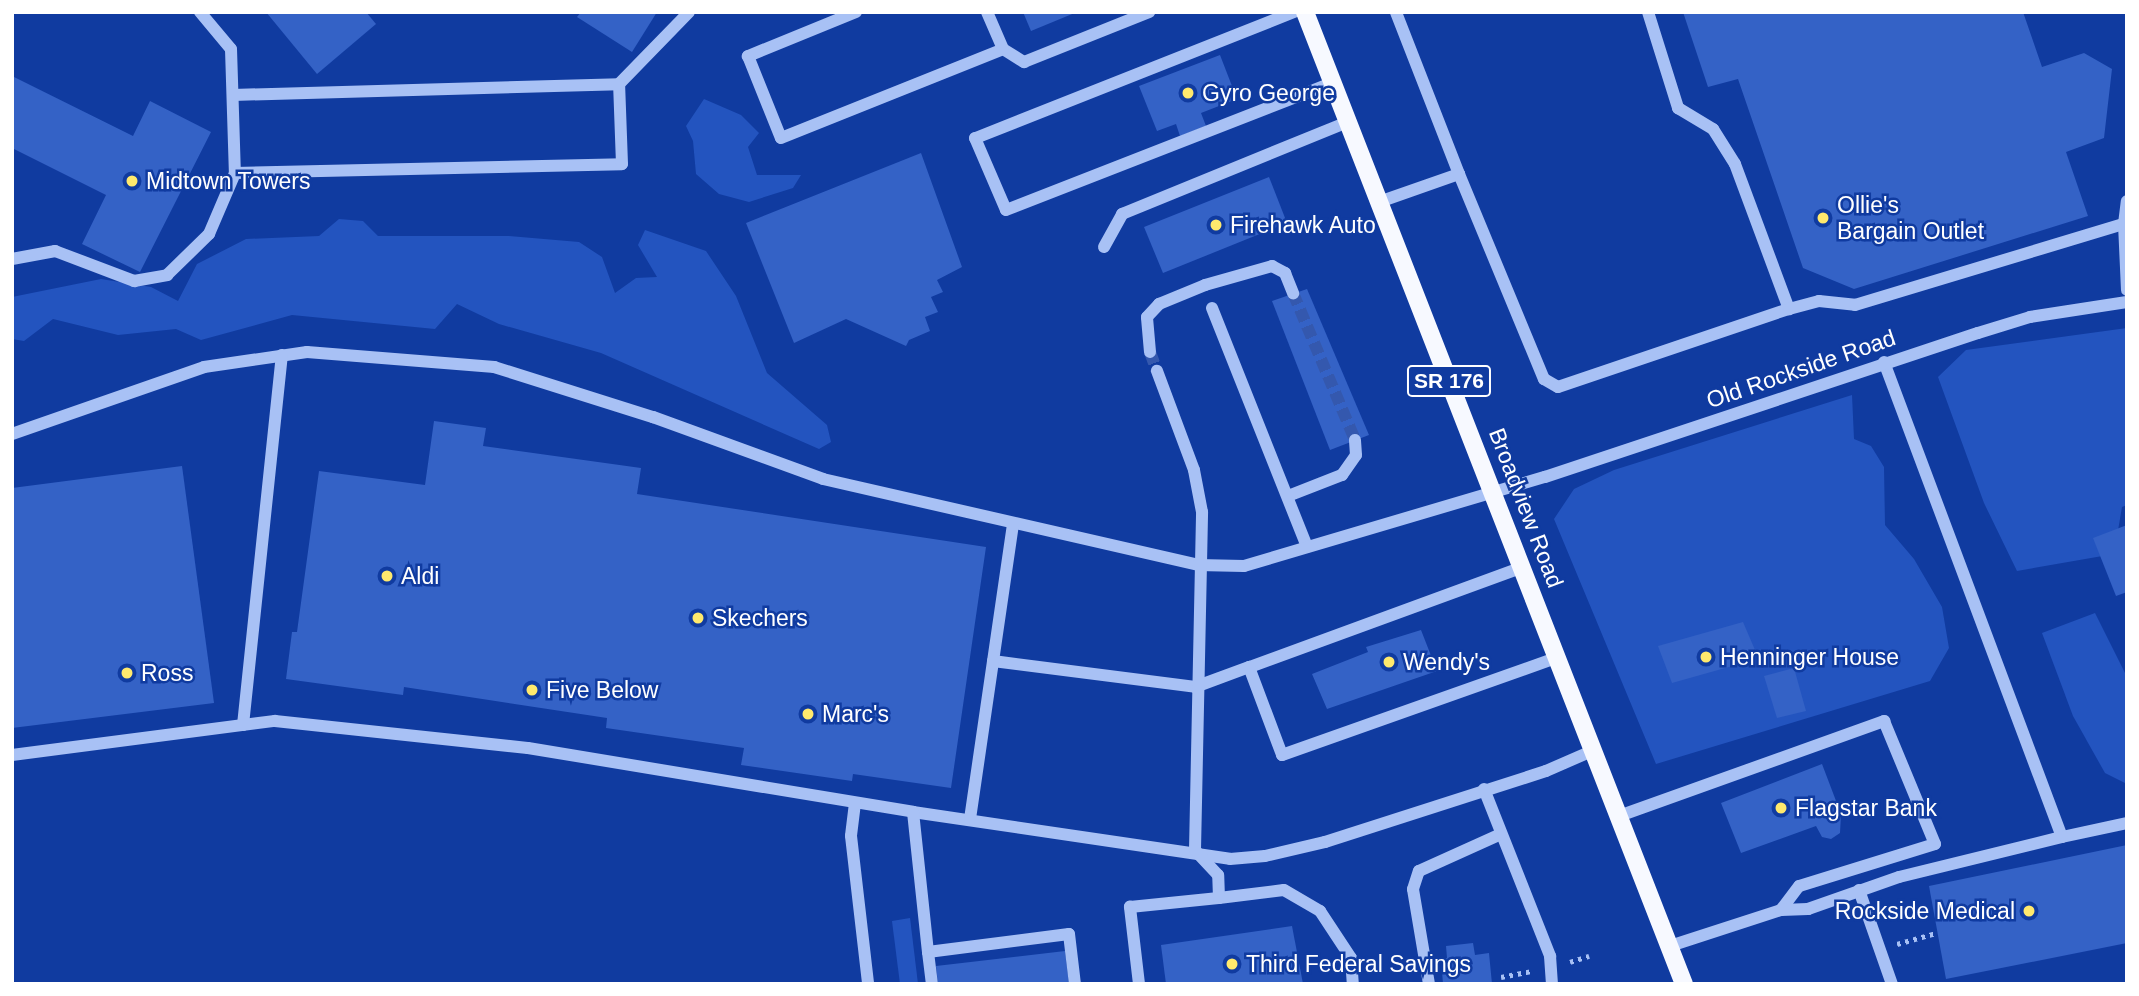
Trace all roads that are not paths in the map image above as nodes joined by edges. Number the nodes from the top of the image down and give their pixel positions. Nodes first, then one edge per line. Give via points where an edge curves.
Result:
1 (200, 12) edge
2 (690, 12) edge
3 (856, 12) edge
4 (987, 12) edge
5 (1149, 12) edge
6 (1294, 12) edge
7 (1305, 12) edge
8 (1396, 12) edge
9 (1648, 12) edge
10 (1003, 49) junction
11 (1332, 83) junction
12 (620, 84) junction
13 (233, 95) junction
14 (1347, 122) junction
15 (235, 173) junction
16 (1459, 174) junction
17 (2127, 201) edge
18 (1379, 202) junction
19 (2124, 224) junction
20 (1104, 247) dead end
21 (12, 259) edge
22 (2127, 290) edge
23 (1293, 293) tunnel mouth
24 (2127, 302) edge
25 (1212, 309) dead end
26 (1789, 309) junction
27 (1150, 352) tunnel mouth
28 (282, 355) junction
29 (1884, 362) junction
30 (1157, 371) tunnel mouth
31 (12, 434) edge
32 (1355, 440) tunnel mouth
33 (1492, 490) junction
34 (1288, 496) junction
35 (1013, 523) junction
36 (1307, 547) junction
37 (1198, 565) junction
38 (1523, 567) junction
39 (1558, 657) junction
40 (993, 662) junction
41 (1249, 667) junction
42 (1195, 687) junction
43 (243, 725) junction
44 (1594, 750) junction
45 (12, 755) edge
46 (1484, 789) junction
47 (855, 803) junction
48 (913, 812) junction
49 (1619, 816) junction
50 (970, 818) junction
51 (2127, 823) edge
52 (1502, 834) junction
53 (2062, 837) junction
54 (1195, 850) junction
55 (1859, 890) junction
56 (1219, 898) junction
57 (1781, 910) junction
58 (1670, 946) junction
59 (929, 951) junction
60 (868, 984) edge
61 (932, 984) edge
62 (1075, 984) edge
63 (1139, 984) edge
64 (1353, 984) edge
65 (1429, 984) edge
66 (1552, 984) edge
67 (1684, 984) edge
68 (1892, 984) edge

1 - 13 street via 231,49
2 - 12 street
3 - 10 street via 748,56 781,138
4 - 10 street
5 - 10 street via 1024,62
6 - 11 street via 975,138 1006,210
7 - 11 main road, Broadview Road / SR 176
8 - 16 street
9 - 26 street via 1678,108 1713,129 1735,164
11 - 14 main road, Broadview Road / SR 176
12 - 13 street
12 - 15 street via 622,164
13 - 15 street
14 - 18 main road, Broadview Road / SR 176
14 - 20 street via 1122,214
15 - 21 street via 209,234 167,275 134,281 55,251
16 - 18 street
16 - 26 street via 1544,379 1558,387
17 - 19 street
18 - 33 main road, Broadview Road / SR 176
19 - 22 street
19 - 26 street via 1855,305 1819,301
23 - 27 street via 1285,273 1272,266 1158,304 1147,317
24 - 29 street, Old Rockside Road via 2030,317
25 - 34 street
28 - 31 street, Old Rockside Road via 204,367
28 - 35 street, Old Rockside Road via 307,352 494,367 653,417 823,479
28 - 43 street
29 - 33 street, Old Rockside Road via 1545,478
29 - 53 street
30 - 37 street via 1194,470 1202,512
32 - 34 street via 1356,455 1342,475
33 - 36 street, Old Rockside Road
33 - 38 main road, Broadview Road / SR 176
34 - 36 street
35 - 37 street, Old Rockside Road
35 - 40 street
36 - 37 street, Old Rockside Road via 1244,566
37 - 42 street
38 - 39 main road, Broadview Road / SR 176
38 - 41 street
39 - 41 street via 1282,755
39 - 44 main road, Broadview Road / SR 176
40 - 42 street
40 - 50 street
41 - 42 street
42 - 54 street
43 - 45 street
43 - 47 street via 275,721 517,746
44 - 46 street via 1546,771
44 - 49 main road, Broadview Road / SR 176
46 - 52 street
46 - 54 street via 1325,842 1265,856 1230,859
47 - 48 street
47 - 60 street via 850,836
48 - 50 street
48 - 59 street
49 - 57 street via 1884,721 1935,844 1799,887
49 - 58 main road, Broadview Road / SR 176
50 - 54 street
51 - 53 street
52 - 65 street via 1419,871 1413,889
52 - 66 street via 1550,956
53 - 55 street
54 - 56 street via 1218,875
55 - 57 street via 1808,909
55 - 68 street
56 - 63 street via 1130,907
56 - 64 street via 1283,890 1320,911 1351,958
57 - 58 street
58 - 67 main road, Broadview Road / SR 176
59 - 61 street
59 - 62 street via 1069,934

